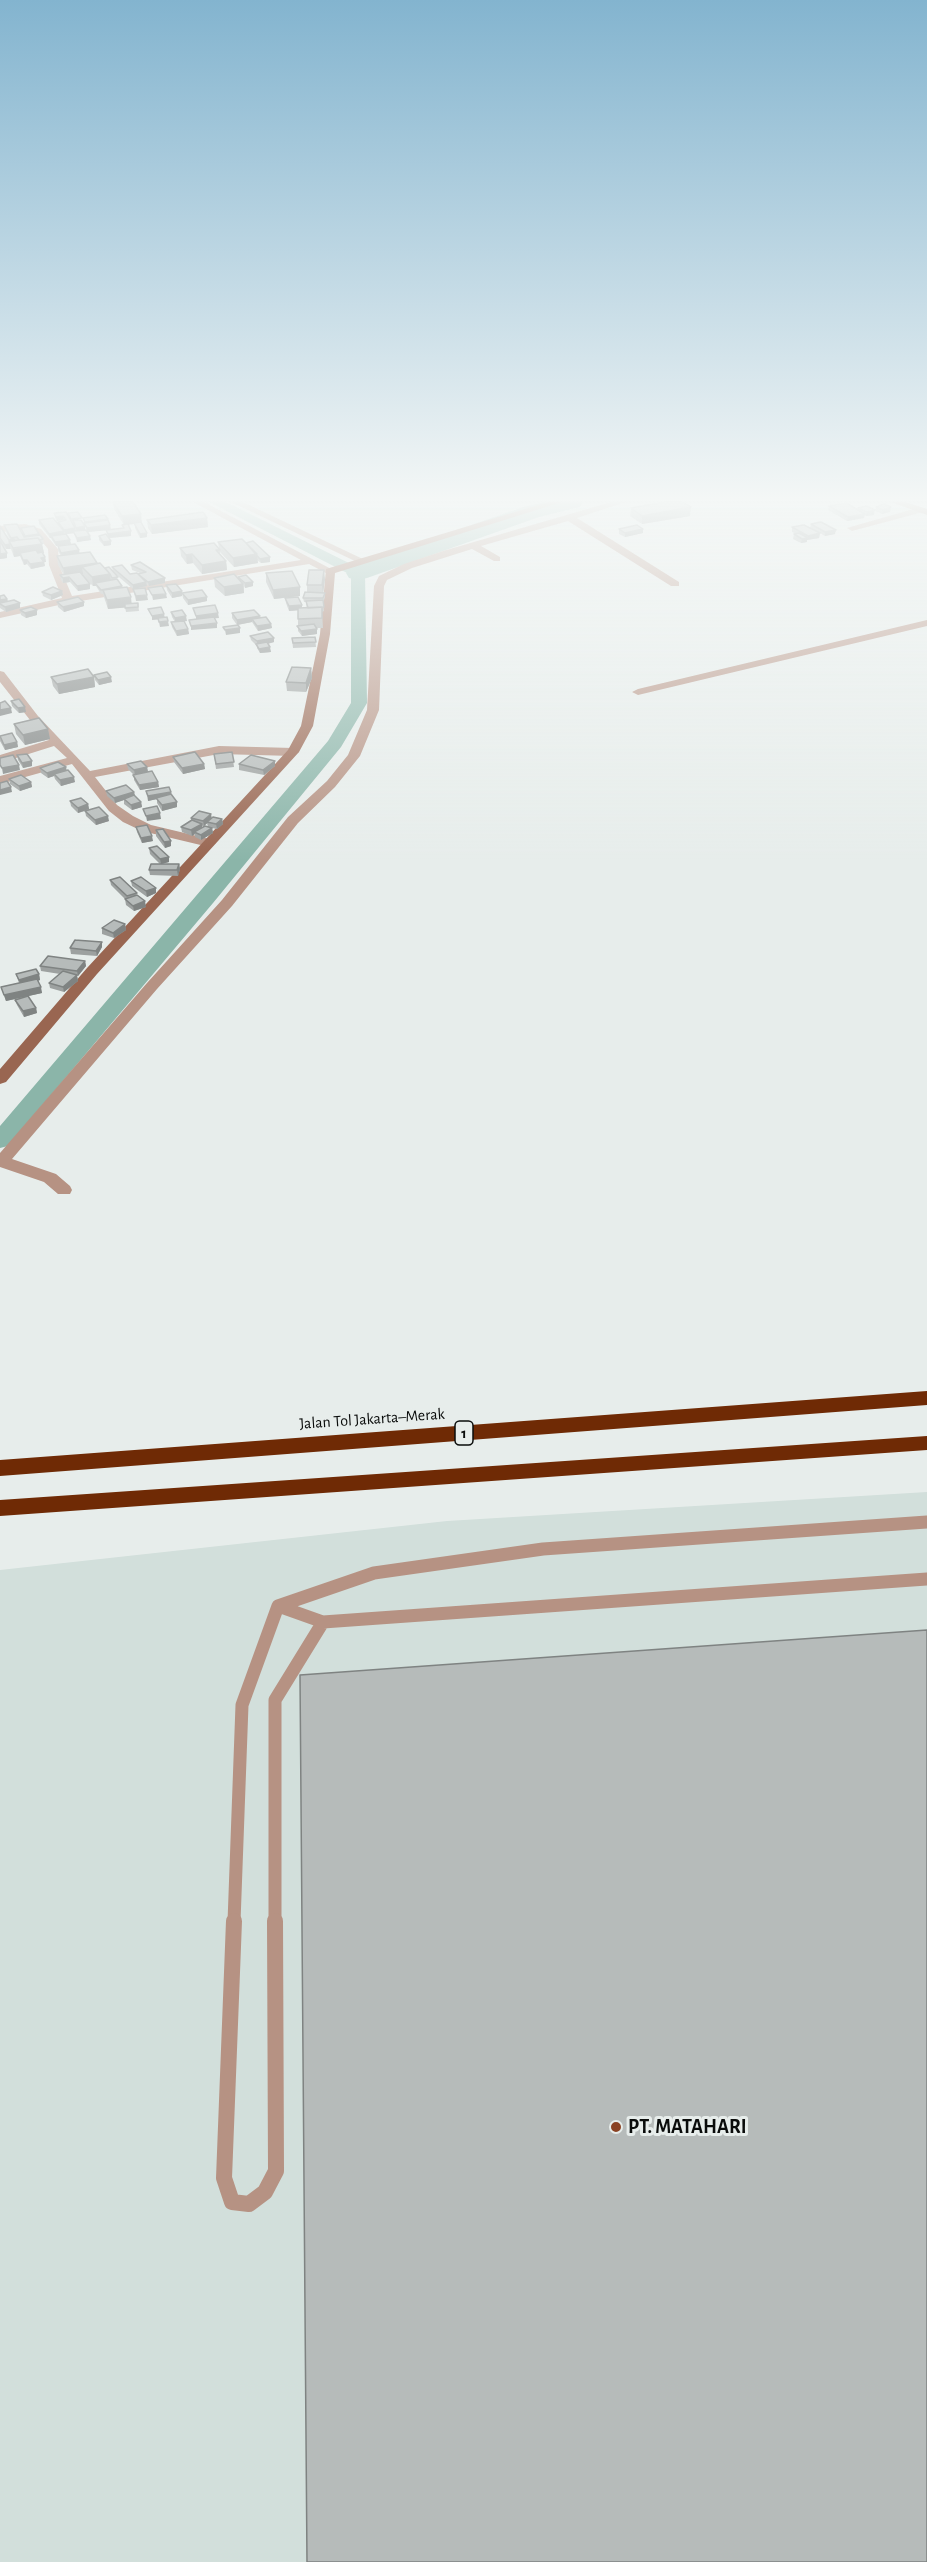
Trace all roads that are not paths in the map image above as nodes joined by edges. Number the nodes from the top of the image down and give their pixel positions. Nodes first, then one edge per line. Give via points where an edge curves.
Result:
1 (326, 622) edge
2 (377, 622) edge
3 (927, 623) edge
4 (0, 674) edge
5 (638, 692) dead end
6 (57, 741) junction
7 (293, 752) junction
8 (0, 759) edge
9 (75, 760) junction
10 (88, 776) junction
11 (0, 780) edge
12 (209, 843) junction
13 (0, 1079) edge
14 (1, 1162) edge
15 (64, 1190) dead end
16 (927, 1398) edge
17 (927, 1443) edge
18 (0, 1468) edge
19 (0, 1509) edge
20 (927, 1522) edge
21 (927, 1580) edge
22 (278, 1606) junction
23 (323, 1622) junction

1 - 7 street via 307,726
2 - 14 street via 373,710 354,756 292,820 227,903
3 - 5 street
4 - 6 street
6 - 8 street
6 - 9 street
7 - 10 street via 219,750
7 - 12 street
9 - 10 street
9 - 11 street
10 - 12 street via 113,808 128,819 147,828
12 - 13 street
14 - 15 street via 50,1178
16 - 18 highway, Jalan Tol Jakarta–Merak / 1
17 - 19 highway
20 - 22 lane via 543,1549 375,1574
21 - 23 lane
22 - 23 lane
22 - 23 lane via 242,1705 224,2178 232,2202 249,2204 265,2193 276,2171 275,1700

